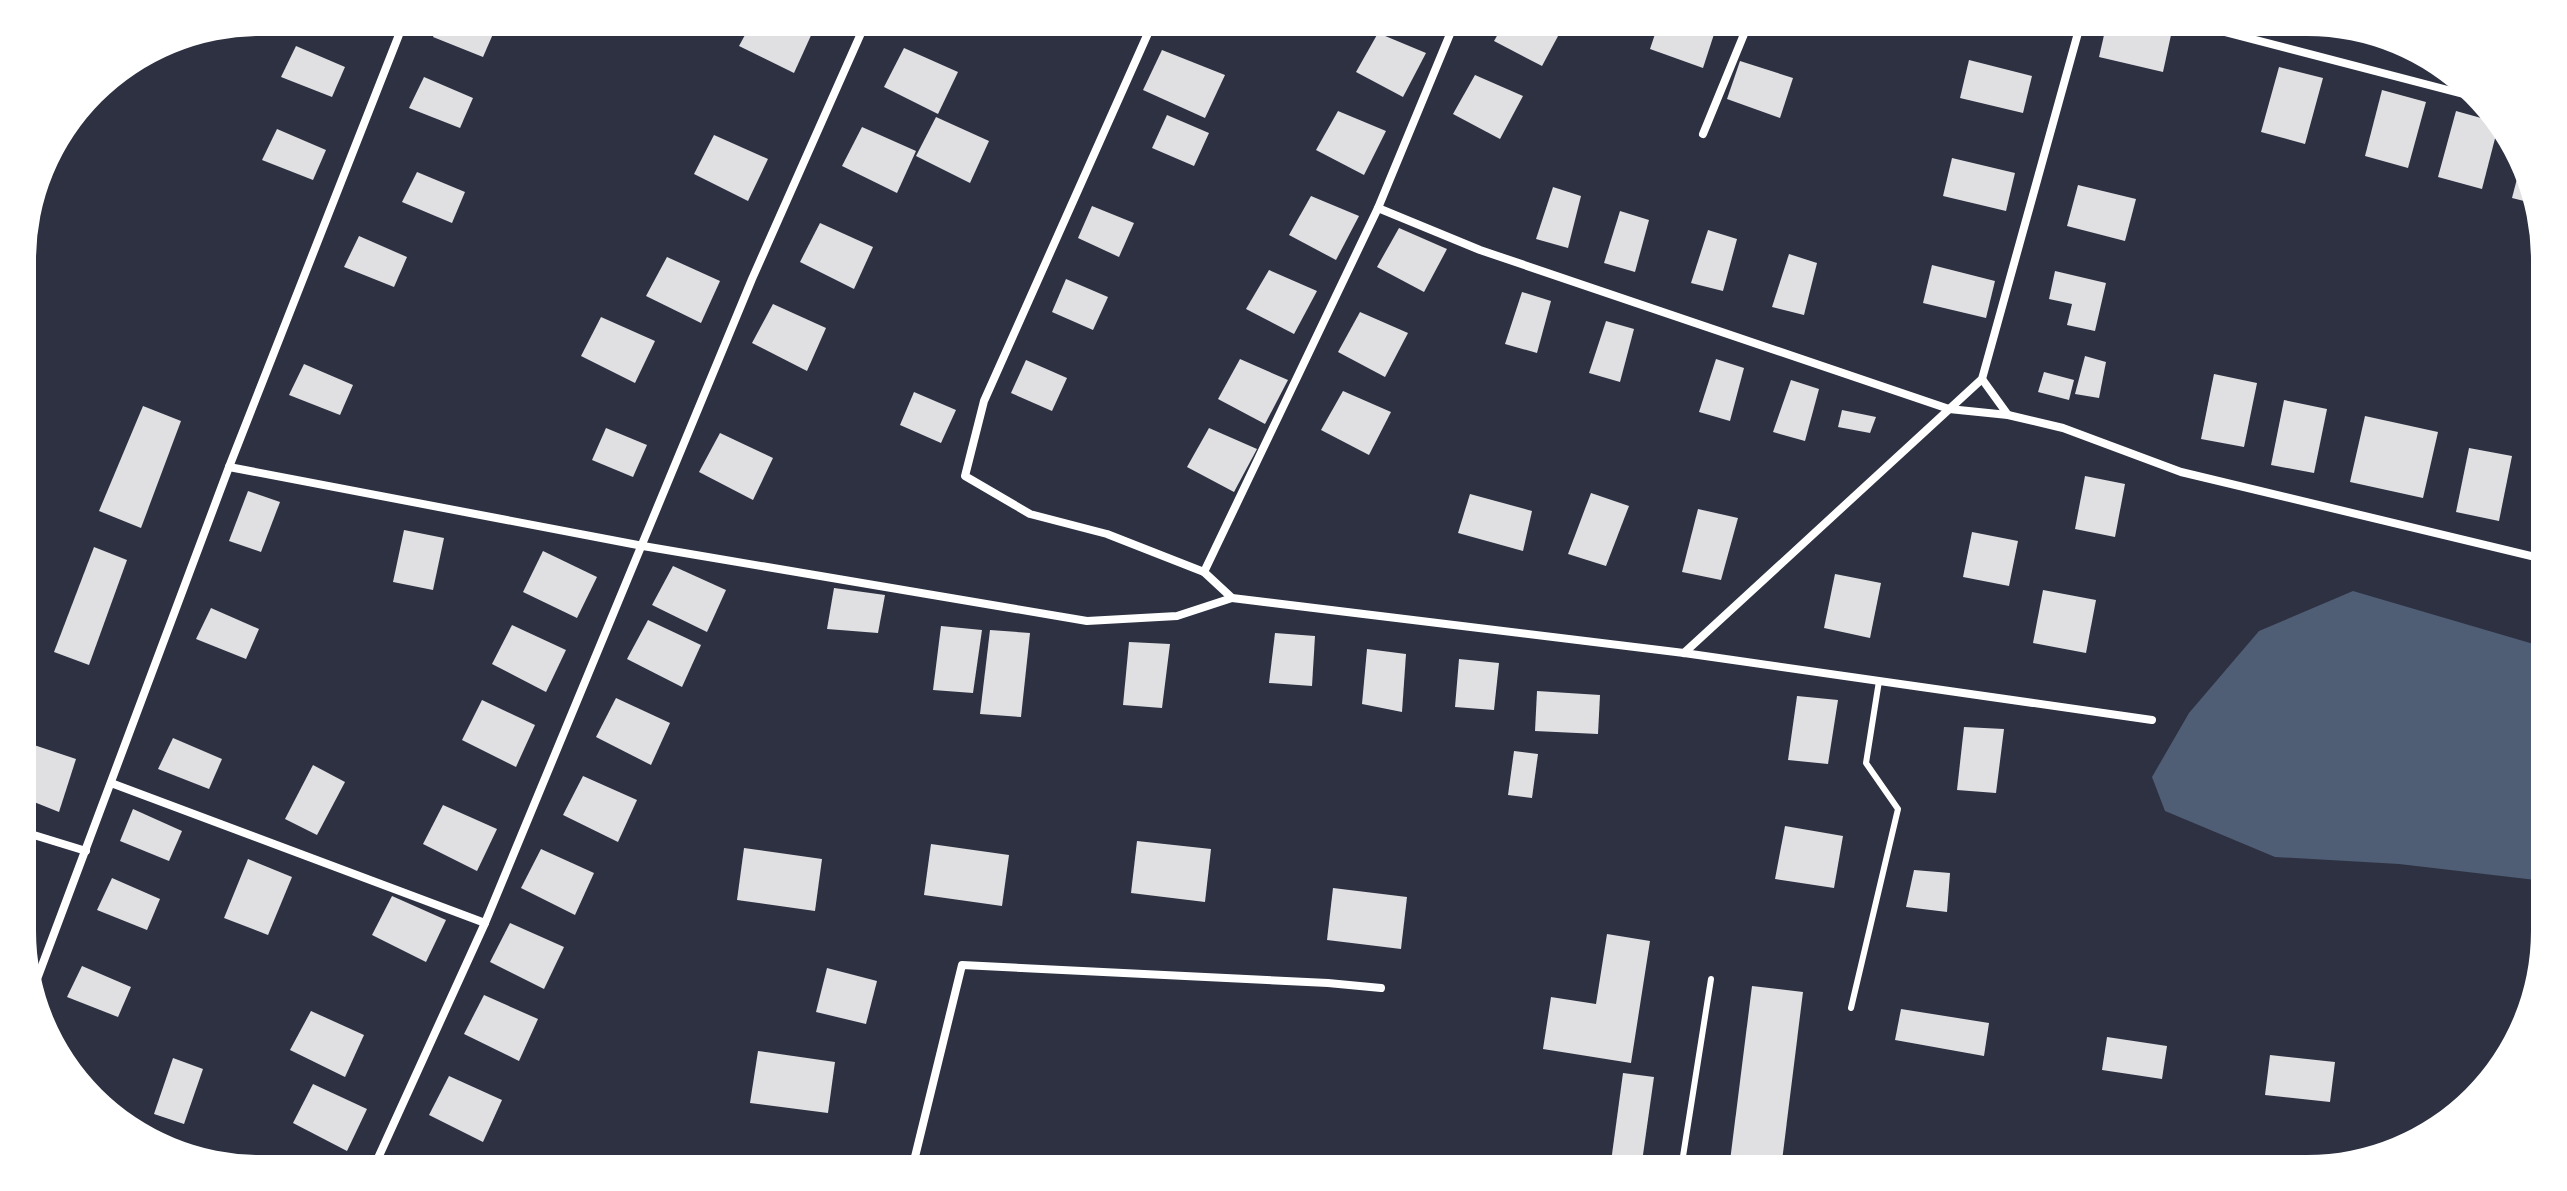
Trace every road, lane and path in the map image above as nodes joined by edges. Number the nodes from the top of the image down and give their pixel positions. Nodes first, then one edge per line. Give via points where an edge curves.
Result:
1 (398, 36) edge
2 (860, 36) edge
3 (1147, 36) edge
4 (1449, 36) edge
5 (1743, 36) edge
6 (2077, 36) edge
7 (2240, 36) edge
8 (2453, 91) edge
9 (1703, 134) dead end
10 (1378, 208) junction
11 (1982, 379) junction
12 (1949, 409) junction
13 (2008, 415) junction
14 (229, 467) junction
15 (643, 546) junction
16 (2531, 556) edge
17 (1204, 572) junction
18 (1232, 598) junction
19 (1684, 653) junction
20 (1879, 681) junction
21 (2152, 720) dead end
22 (111, 783) junction
23 (36, 836) edge
24 (86, 851) junction
25 (485, 923) junction
26 (40, 971) edge
27 (1711, 979) dead end
28 (1381, 988) dead end
29 (1851, 1008) dead end
30 (379, 1155) edge
31 (915, 1155) edge
32 (1683, 1155) edge

1 - 14 street
2 - 15 street via 752,279
3 - 17 street via 984,401 965,476 1030,514 1107,534
4 - 10 street
5 - 9 street
6 - 11 street
7 - 8 street
10 - 12 street via 1480,250
10 - 17 street
11 - 12 street
11 - 13 street
12 - 13 street
12 - 19 street
13 - 16 street via 2063,428 2181,472
14 - 15 street
14 - 22 street
15 - 18 street via 1087,621 1177,616
15 - 25 street
17 - 18 street
18 - 19 street
19 - 20 street
20 - 21 street
20 - 29 lane via 1866,763 1898,809
22 - 24 street
22 - 25 street
23 - 24 street
24 - 26 street
25 - 30 street
27 - 32 lane
28 - 31 street via 962,965

